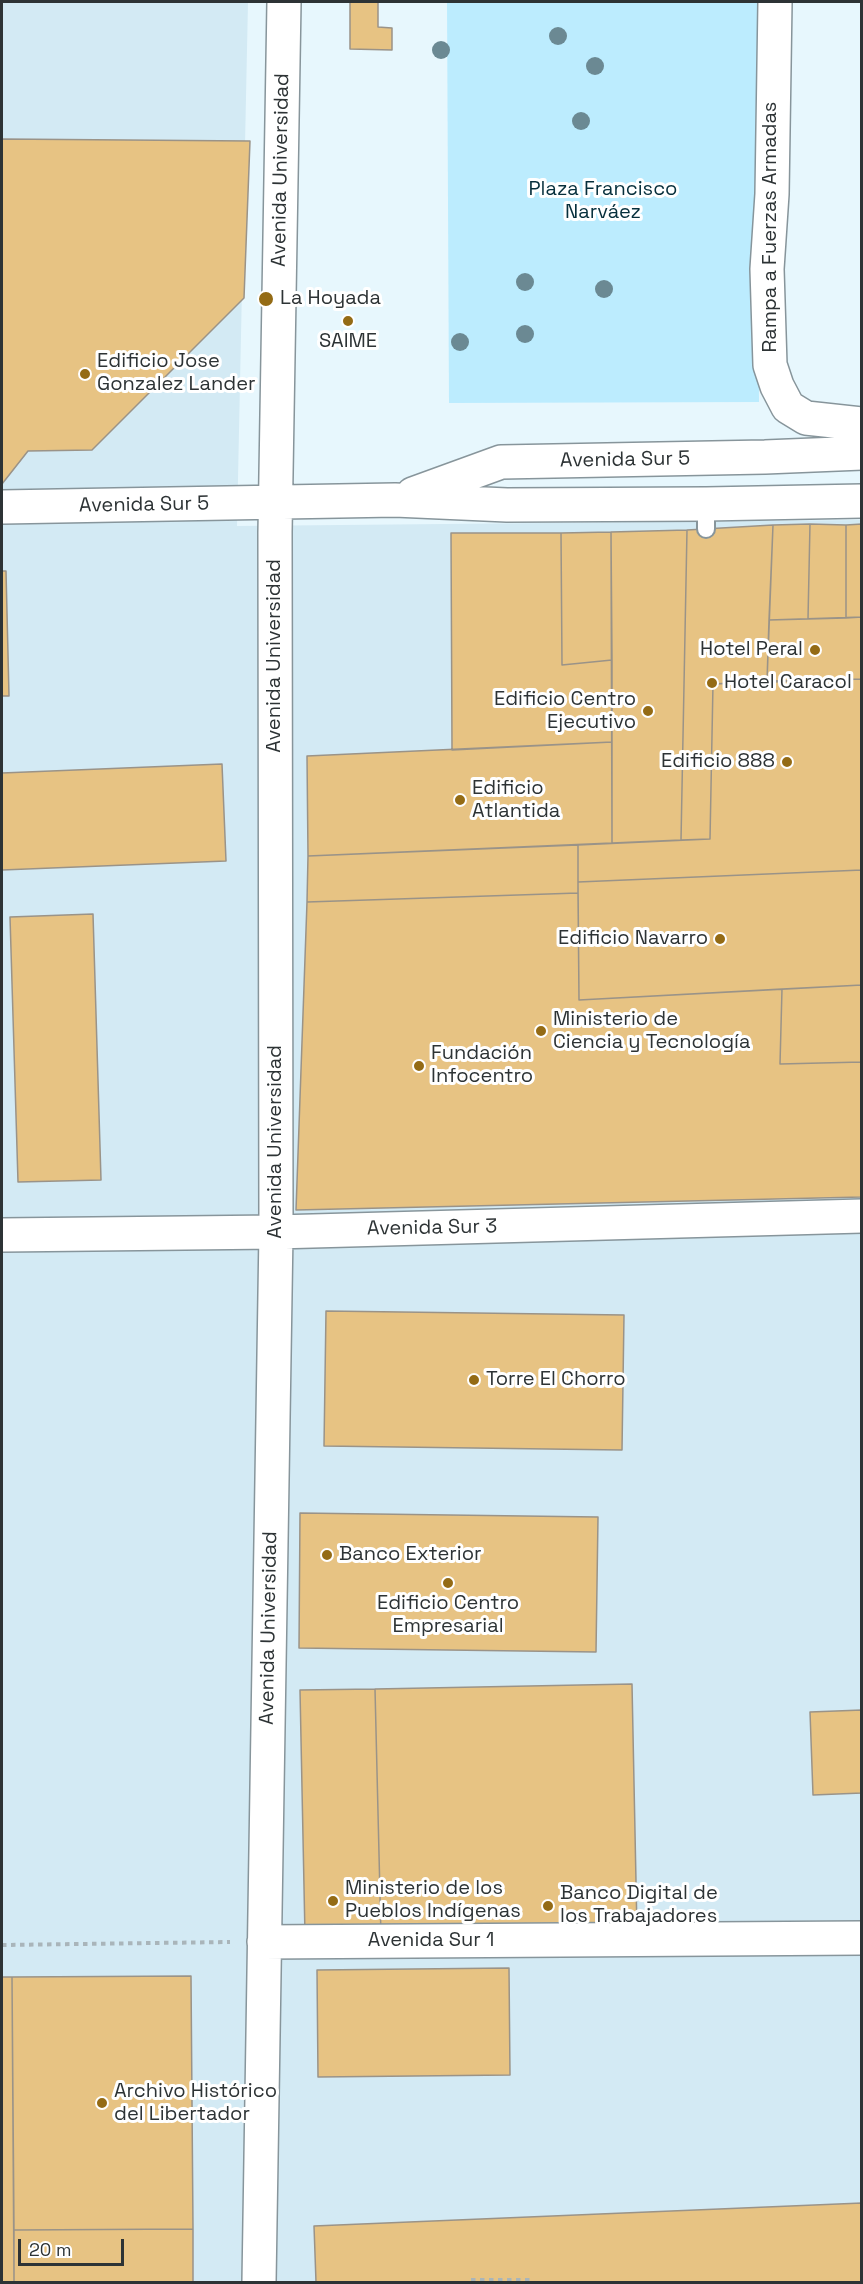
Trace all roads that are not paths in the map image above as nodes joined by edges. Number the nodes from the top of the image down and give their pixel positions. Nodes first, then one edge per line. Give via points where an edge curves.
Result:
1 (284, 2) edge
2 (775, 2) edge
3 (861, 424) edge
4 (861, 453) edge
5 (395, 500) junction
6 (861, 501) edge
7 (277, 502) junction
8 (2, 507) edge
9 (861, 1216) edge
10 (276, 1232) junction
11 (2, 1235) edge
12 (861, 1938) edge
13 (264, 1942) junction
14 (259, 2283) edge

1 - 7 street, Avenida Universidad
2 - 3 street, Rampa a Fuerzas Armadas via 767,269 770,365 788,407 806,418
4 - 5 street, Avenida Sur 5 via 501,462
5 - 6 street, Avenida Sur 5 via 706,517
5 - 7 street, Avenida Sur 5
7 - 8 street, Avenida Sur 5
7 - 10 street, Avenida Universidad
9 - 10 street, Avenida Sur 3 via 699,1211
10 - 11 street, Avenida Sur 3
10 - 13 street, Avenida Universidad
12 - 13 street, Avenida Sur 1
13 - 14 street, Avenida Universidad

